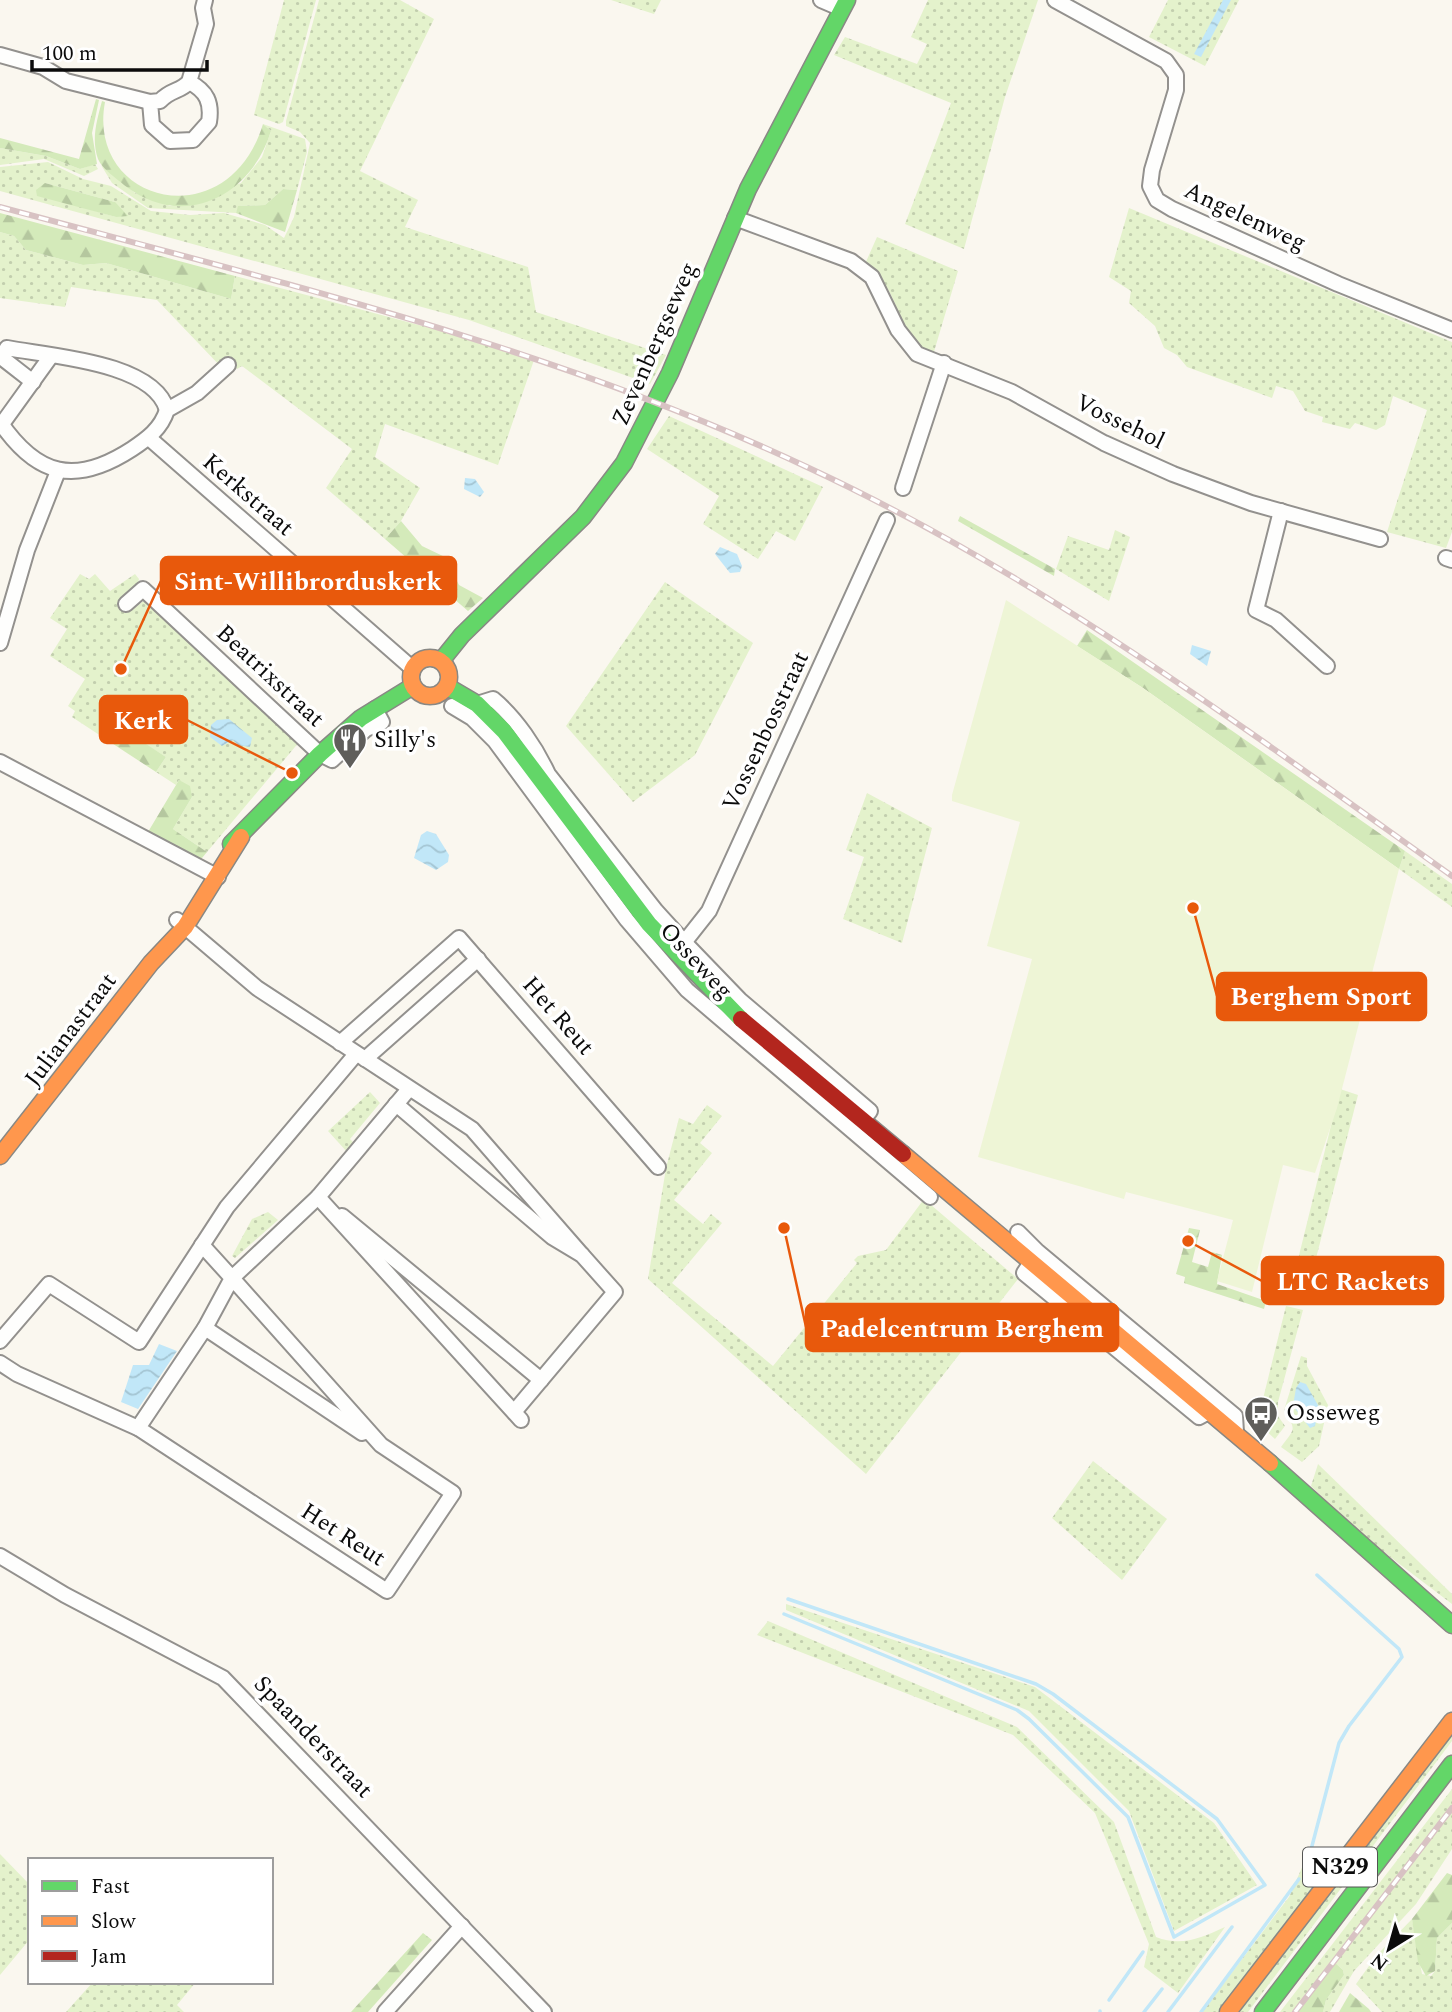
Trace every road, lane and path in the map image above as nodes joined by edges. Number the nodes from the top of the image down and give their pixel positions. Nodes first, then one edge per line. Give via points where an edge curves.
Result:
1 (205, 0) edge
2 (821, 0) edge
3 (1055, 0) edge
4 (844, 5) edge
5 (0, 55) edge
6 (189, 82) junction
7 (150, 102) junction
8 (735, 218) junction
9 (1452, 330) edge
10 (51, 356) junction
11 (944, 363) junction
12 (228, 365) dead end
13 (33, 382) junction
14 (167, 410) junction
15 (1, 423) edge
16 (149, 438) junction
17 (58, 471) junction
18 (903, 488) dead end
19 (1281, 512) junction
20 (887, 520) dead end
21 (1380, 538) dead end
22 (127, 604) dead end
23 (4, 614) edge
24 (0, 643) edge
25 (441, 661) junction
26 (1327, 666) dead end
27 (413, 668) junction
28 (412, 686) junction
29 (447, 687) junction
30 (477, 704) junction
31 (452, 706) dead end
32 (488, 723) junction
33 (320, 754) junction
34 (0, 762) edge
35 (214, 875) junction
36 (181, 923) junction
37 (680, 949) junction
38 (478, 959) junction
39 (340, 1043) junction
40 (360, 1056) junction
41 (409, 1089) junction
42 (396, 1104) junction
43 (0, 1156) edge
44 (657, 1167) dead end
45 (921, 1181) junction
46 (318, 1196) junction
47 (930, 1198) dead end
48 (333, 1209) junction
49 (1018, 1232) dead end
50 (202, 1245) junction
51 (582, 1255) junction
52 (1034, 1257) junction
53 (232, 1278) junction
54 (205, 1328) junction
55 (0, 1341) edge
56 (0, 1363) edge
57 (541, 1380) junction
58 (138, 1428) junction
59 (1236, 1432) junction
60 (381, 1445) junction
61 (0, 1556) edge
62 (1452, 1625) edge
63 (1452, 1721) edge
64 (1452, 1764) edge
65 (462, 1926) junction
66 (385, 2012) edge
67 (544, 2012) edge
68 (1228, 2012) edge
69 (1263, 2012) edge

1 - 6 street via 206,24
2 - 4 street
3 - 9 street, Angelenweg via 1166,61 1176,75 1176,90 1152,170 1150,186 1157,200 1338,284
4 - 8 street, Zevenbergseweg
5 - 7 street via 43,67 66,81
6 - 7 street via 184,88 169,90 160,101
6 - 7 street via 205,93 211,110 209,122 193,139 181,142 159,135 149,114
8 - 11 street, Vossehol via 851,261 872,277 909,347
8 - 25 street, Zevenbergseweg via 665,384 624,464 596,503
10 - 13 street
10 - 13 street via 7,348 1,357
10 - 14 street via 133,374 164,401
11 - 18 street
11 - 19 street, Vossehol via 1012,392 1104,443 1173,474
12 - 14 street via 197,393
13 - 15 street
14 - 16 street
15 - 17 street via 20,450
16 - 17 street via 97,469
16 - 27 street, Kerkstraat
17 - 23 street
19 - 21 street, Vossehol
19 - 26 street via 1256,610 1276,620
20 - 37 street, Vossenbosstraat via 709,911
22 - 33 street, Beatrixstraat via 143,589
23 - 24 street
25 - 27 street via 425,659
25 - 29 street via 450,674
27 - 28 street
28 - 29 street via 428,697
28 - 33 street, Julianastraat
29 - 30 street, Osseweg
30 - 32 street, Osseweg
30 - 37 street, Osseweg via 494,699 503,707
31 - 32 street, Osseweg
32 - 37 street, Osseweg
32 - 45 street, Osseweg via 627,920 687,990
33 - 35 street, Julianastraat via 241,837
34 - 35 street
35 - 36 street, Julianastraat
36 - 39 street via 257,988
36 - 43 street, Julianastraat
37 - 45 street, Osseweg via 727,1007 866,1116
38 - 39 street, Het Reut via 459,938
38 - 40 street
38 - 44 street, Het Reut
39 - 40 street
40 - 41 street
40 - 50 street via 227,1207
41 - 42 street
41 - 51 street via 472,1129
42 - 46 street
42 - 51 street via 552,1237
45 - 47 street, Osseweg
45 - 52 street, Osseweg
46 - 48 street
46 - 53 street
48 - 57 street
48 - 57 street via 353,1237 517,1416
49 - 52 street, Osseweg
50 - 53 street, Het Reut
50 - 55 street via 138,1342 49,1284
51 - 57 street via 615,1292
52 - 59 street, Osseweg via 1099,1327
52 - 59 street, Osseweg via 1235,1416
53 - 54 street
53 - 60 street, Het Reut
54 - 58 street
54 - 60 street, Het Reut
56 - 58 street, Het Reut
58 - 60 street, Het Reut via 387,1591 453,1493
59 - 62 street, Osseweg
61 - 65 street, Spaanderstraat via 223,1678
63 - 68 street, N329
64 - 69 street, N329
65 - 66 street
65 - 67 street, Spaanderstraat

